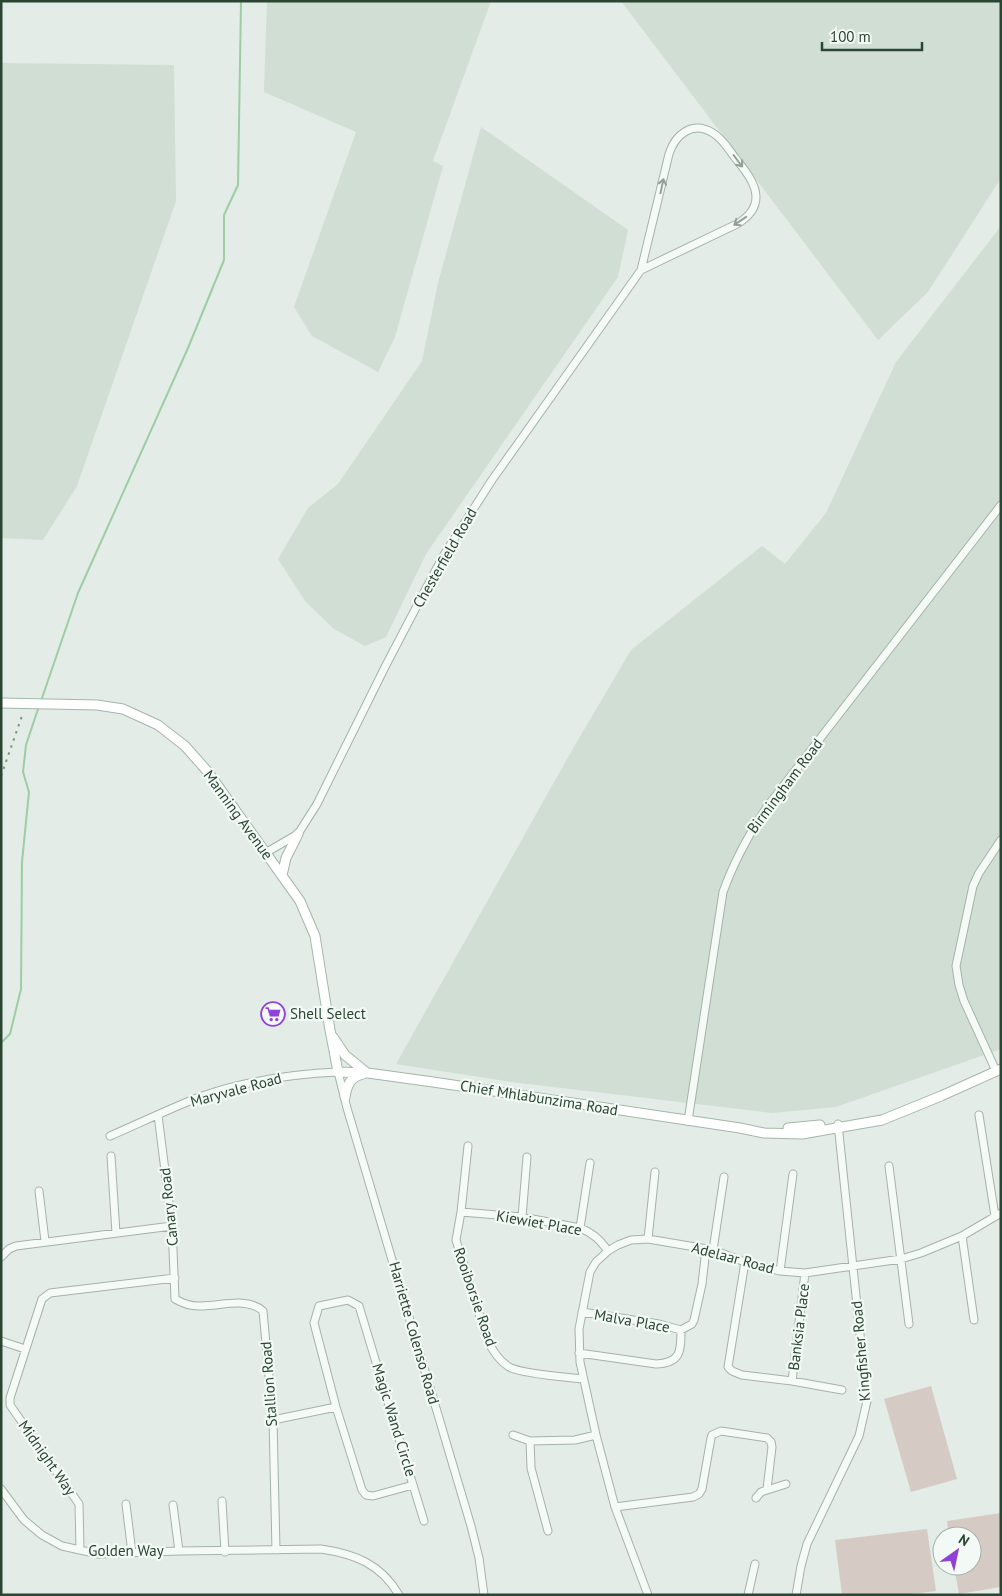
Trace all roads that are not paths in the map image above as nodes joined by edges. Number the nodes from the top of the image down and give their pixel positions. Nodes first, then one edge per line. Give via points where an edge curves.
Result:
1 (641, 270) junction
2 (1001, 504) edge
3 (4, 703) edge
4 (298, 834) junction
5 (1001, 840) edge
6 (267, 852) junction
7 (282, 875) junction
8 (330, 1030) junction
9 (998, 1070) edge
10 (338, 1072) junction
11 (368, 1074) junction
12 (345, 1097) junction
13 (158, 1115) junction
14 (979, 1115) dead end
15 (688, 1121) junction
16 (839, 1126) junction
17 (110, 1136) dead end
18 (468, 1146) dead end
19 (111, 1156) dead end
20 (527, 1157) dead end
21 (590, 1163) dead end
22 (889, 1166) dead end
23 (655, 1172) dead end
24 (793, 1174) dead end
25 (724, 1177) dead end
26 (39, 1191) dead end
27 (461, 1212) junction
28 (998, 1215) edge
29 (522, 1217) junction
30 (172, 1226) junction
31 (580, 1228) junction
32 (116, 1233) junction
33 (962, 1236) junction
34 (648, 1239) junction
35 (45, 1241) junction
36 (710, 1250) junction
37 (608, 1251) junction
38 (1, 1256) edge
39 (901, 1259) junction
40 (745, 1262) junction
41 (852, 1266) junction
42 (780, 1271) junction
43 (805, 1273) junction
44 (175, 1278) junction
45 (175, 1299) joint
46 (582, 1312) junction
47 (974, 1320) dead end
48 (909, 1324) dead end
49 (681, 1330) junction
50 (1, 1342) edge
51 (25, 1349) junction
52 (579, 1353) junction
53 (583, 1379) junction
54 (792, 1381) junction
55 (842, 1390) dead end
56 (336, 1407) junction
57 (273, 1420) junction
58 (512, 1434) dead end
59 (596, 1435) junction
60 (530, 1441) junction
61 (786, 1484) dead end
62 (414, 1485) junction
63 (1, 1489) edge
64 (767, 1489) junction
65 (756, 1498) dead end
66 (222, 1502) dead end
67 (126, 1504) dead end
68 (173, 1504) dead end
69 (615, 1507) junction
70 (424, 1521) dead end
71 (548, 1531) dead end
72 (80, 1550) junction
73 (276, 1550) junction
74 (179, 1551) junction
75 (225, 1552) junction
76 (132, 1553) junction
77 (755, 1564) dead end
78 (399, 1595) edge
79 (484, 1595) edge
80 (648, 1595) edge
81 (748, 1595) edge
82 (796, 1595) edge

1 -> 1 street, Chesterfield Road via 668,154 674,141 692,130 713,133 750,180 756,196 754,207 737,224
1 - 4 street, Chesterfield Road via 492,480 442,558 317,804
2 - 15 street, Birmingham Road via 767,807 731,869 723,892
3 - 6 main road, Manning Avenue via 106,706 123,709 158,725 185,746 208,772
4 - 6 street, Chesterfield Road
4 - 7 main road
5 - 9 street via 973,886 956,966 964,1001
6 - 7 main road, Manning Avenue
7 - 8 main road, Manning Avenue via 300,902 315,936
8 - 10 main road, Manning Avenue
8 - 11 main road via 345,1055
9 - 16 main road, Chief Mhlabunzima Road via 908,1109
10 - 11 main road, Chief Mhlabunzima Road
10 - 12 street, Harriette Colenso Road
10 - 13 street, Maryvale Road via 294,1074 256,1081 202,1096
11 - 12 main road via 350,1081
11 - 15 main road, Chief Mhlabunzima Road
12 - 79 street, Harriette Colenso Road via 471,1526
13 - 17 street, Maryvale Road
13 - 30 street, Canary Road
14 - 28 street
15 - 16 main road, Chief Mhlabunzima Road via 740,1128
16 - 41 street, Kingfisher Road
18 - 27 street, Rooiborsie Road
19 - 32 street
20 - 29 street
21 - 31 street
22 - 39 street
23 - 34 street
24 - 42 street
25 - 36 street
26 - 35 street
27 - 29 street, Kiewiet Place
27 - 53 street, Rooiborsie Road via 456,1233 457,1247 492,1351 510,1368
28 - 33 street, Adelaar Road
29 - 31 street, Kiewiet Place
30 - 32 street
30 - 44 street, Canary Road
31 - 37 street, Kiewiet Place via 598,1238
32 - 35 street
33 - 39 street, Adelaar Road
33 - 47 street
34 - 36 street, Adelaar Road
34 - 37 street, Adelaar Road via 630,1240
35 - 38 street via 16,1246
36 - 40 street, Adelaar Road
36 - 49 street via 694,1320
37 - 46 street, Adelaar Road via 590,1272
39 - 41 street, Adelaar Road
39 - 48 street
40 - 42 street, Adelaar Road
40 - 54 street via 728,1367 742,1375
41 - 43 street, Adelaar Road
41 - 82 street, Kingfisher Road via 867,1401 864,1419 859,1436 807,1544
42 - 43 street, Adelaar Road
43 - 54 street, Banksia Place
44 - 45 street, Canary Road
44 - 51 street, Midnight Way via 47,1294 42,1299
45 - 57 street, Stallion Road via 198,1306 248,1303 263,1311
46 - 49 street, Malva Place
46 - 52 street, Adelaar Road
49 - 52 street via 679,1354 669,1363
50 - 51 street
51 - 72 street, Midnight Way via 10,1404 79,1504
52 - 53 street, Adelaar Road
53 - 59 street, Adelaar Road
54 - 55 street
56 - 57 street
56 - 62 street, Magic Wand Circle via 366,1495
56 - 62 street, Magic Wand Circle via 314,1323 320,1306 348,1300 359,1306
57 - 73 street, Stallion Road
58 - 60 street
59 - 60 street via 575,1440
59 - 69 street, Adelaar Road
60 - 71 street via 531,1468
61 - 64 street
62 - 70 street
63 - 72 street, Golden Way via 24,1520 42,1535 62,1546
64 - 65 street
64 - 69 street via 770,1440 721,1431 711,1438 699,1494
66 - 75 street
67 - 76 street
68 - 74 street
69 - 80 street, Adelaar Road
72 - 76 street, Golden Way via 98,1554
73 - 75 street, Golden Way
73 - 78 street, Golden Way via 321,1549 358,1557 376,1568
74 - 75 street, Golden Way
74 - 76 street, Golden Way
77 - 81 street

